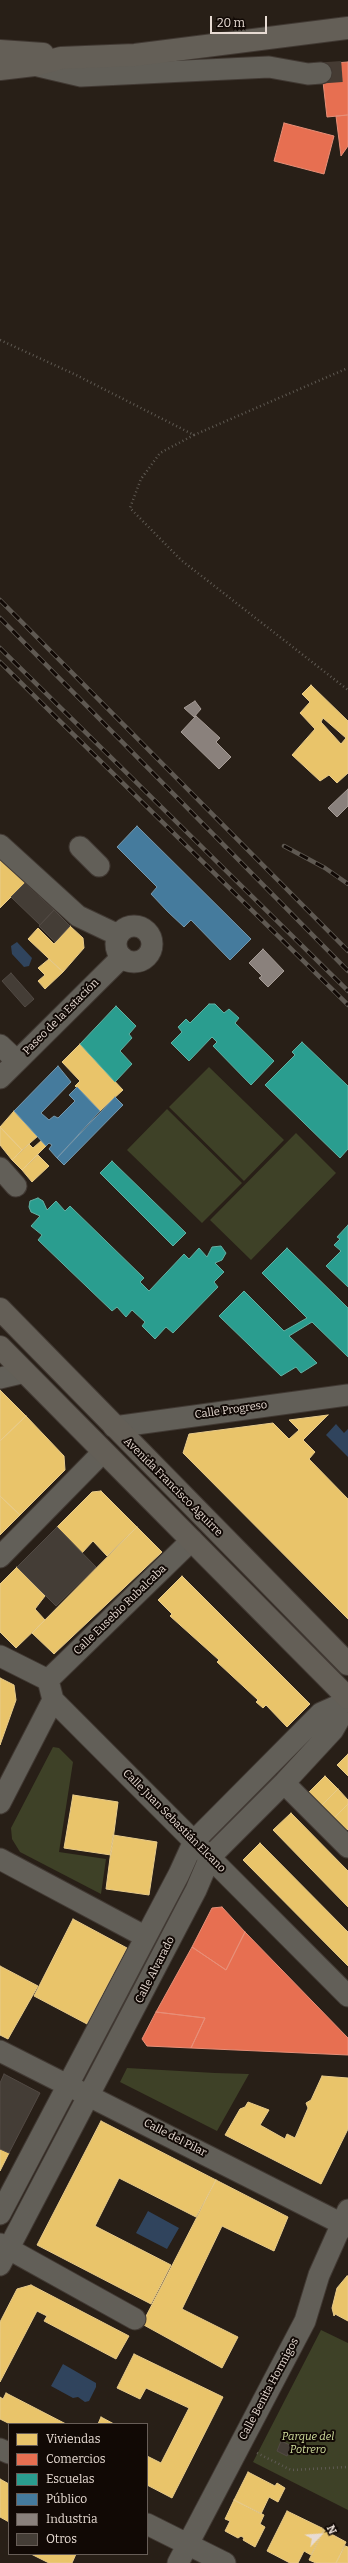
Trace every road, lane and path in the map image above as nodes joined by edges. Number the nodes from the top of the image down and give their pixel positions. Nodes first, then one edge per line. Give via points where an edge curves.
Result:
1 (348, 28) edge
2 (0, 51) edge
3 (61, 58) junction
4 (34, 65) junction
5 (0, 69) edge
6 (321, 73) tunnel mouth
7 (0, 340) edge
8 (348, 368) edge
9 (194, 436) junction
10 (348, 690) edge
11 (0, 845) edge
12 (80, 847) dead end
13 (99, 866) dead end
14 (118, 935) junction
15 (122, 957) junction
16 (0, 1044) edge
17 (16, 1061) junction
18 (0, 1078) edge
19 (0, 1168) edge
20 (16, 1186) dead end
21 (0, 1309) edge
22 (0, 1347) edge
23 (25, 1372) junction
24 (0, 1378) edge
25 (348, 1395) edge
26 (114, 1427) junction
27 (103, 1452) junction
28 (192, 1540) junction
29 (0, 1557) edge
30 (0, 1656) edge
31 (348, 1664) edge
32 (48, 1680) junction
33 (53, 1700) junction
34 (348, 1701) edge
35 (284, 1783) junction
36 (0, 1803) edge
37 (194, 1841) junction
38 (348, 1847) edge
39 (210, 1857) junction
40 (0, 1859) edge
41 (146, 1937) junction
42 (348, 1996) edge
43 (0, 2051) edge
44 (69, 2085) junction
45 (90, 2095) junction
46 (0, 2214) edge
47 (346, 2220) edge
48 (3, 2252) edge
49 (135, 2319) dead end
50 (240, 2445) junction
51 (348, 2468) edge
52 (148, 2524) edge
53 (187, 2544) junction
54 (178, 2563) edge
55 (225, 2563) edge

1 - 3 main road via 135,55
2 - 3 main road via 36,53
3 - 4 main road
4 - 5 main road
4 - 6 street via 81,76 269,67 308,74
7 - 9 path via 74,374
8 - 9 path
9 - 10 path via 160,453 141,479 130,508 181,560
11 - 14 street via 78,916
12 - 13 street
14 - 15 street via 116,947
14 - 15 street via 127,927 138,926 148,932 152,943 148,955 139,961 133,962
15 - 17 street, Paseo de la Estación
16 - 17 street
17 - 18 street, Paseo de la Estación
19 - 20 street
21 - 26 main road, Avenida Francisco Aguirre
22 - 23 main road
23 - 24 street
23 - 27 main road
25 - 26 street, Calle Progreso
26 - 31 main road, Avenida Francisco Aguirre
27 - 28 main road
27 - 29 street
28 - 32 street, Calle Eusebio Rubalcaba
28 - 34 main road
30 - 32 street
32 - 33 street
33 - 36 street
33 - 37 street, Calle Juan Sebastián Elcano
34 - 35 street, Calle Alvarado via 332,1730
34 - 37 street, Calle Alvarado via 321,1712
35 - 38 street
35 - 39 street, Calle Alvarado
37 - 39 street, Calle Juan Sebastián Elcano
37 - 41 street, Calle Alvarado
39 - 42 street, Calle Juan Sebastián Elcano
39 - 45 street, Calle Alvarado via 196,1890
40 - 41 street
41 - 44 street, Calle Alvarado
43 - 44 street, Calle del Pilar
44 - 45 street, Calle del Pilar
44 - 46 street, Calle Alvarado
45 - 47 street, Calle del Pilar
45 - 48 street, Calle Alvarado
47 - 50 street, Calle Benita Hormigos via 319,2275 305,2321
48 - 49 street
50 - 51 path via 291,2470
50 - 53 street, Calle Benita Hormigos
52 - 53 street
53 - 54 street, Calle Benita Hormigos
53 - 55 street

